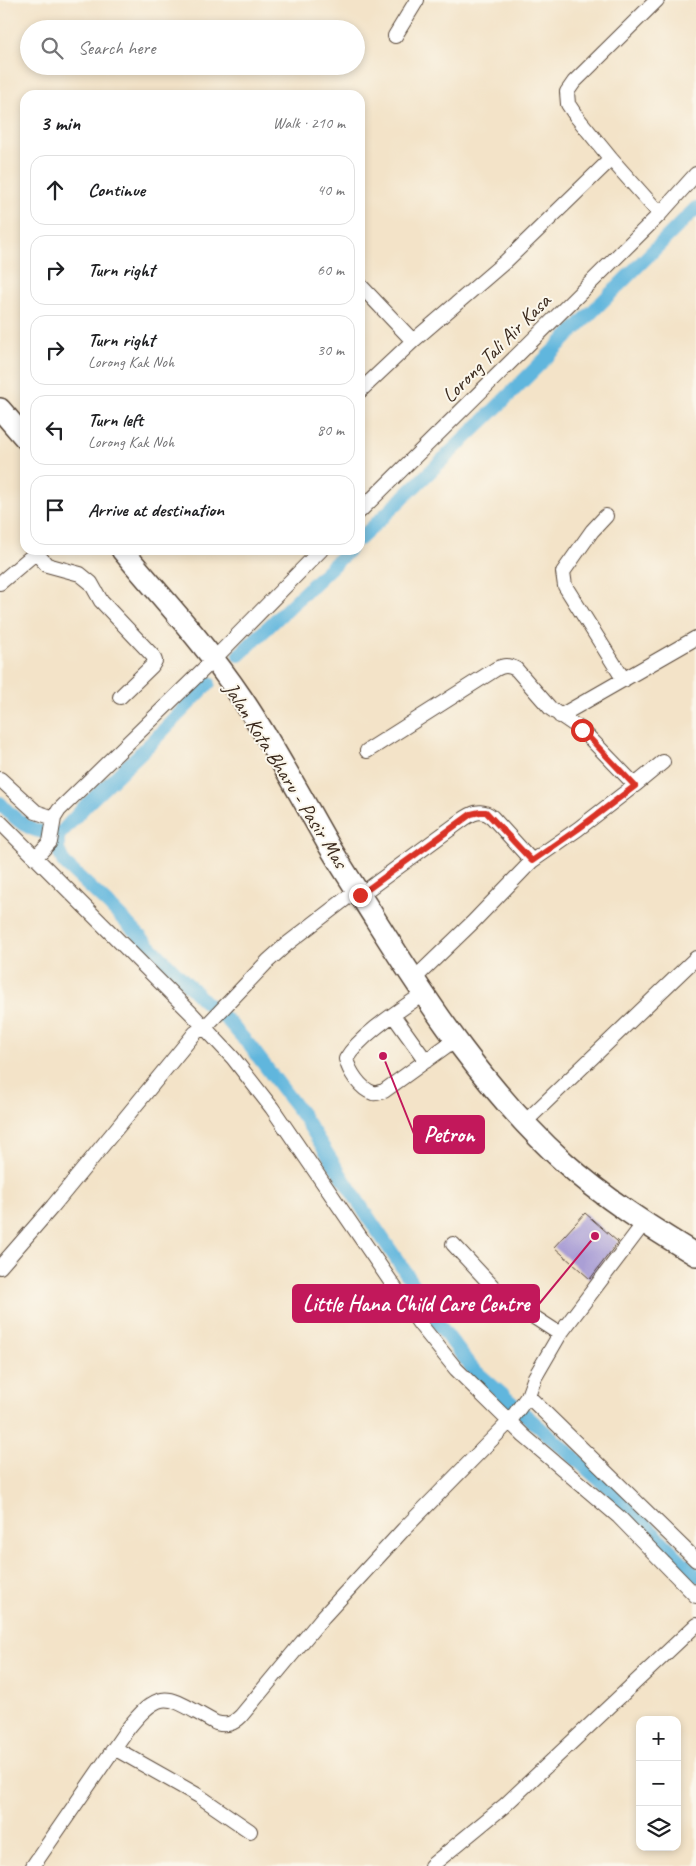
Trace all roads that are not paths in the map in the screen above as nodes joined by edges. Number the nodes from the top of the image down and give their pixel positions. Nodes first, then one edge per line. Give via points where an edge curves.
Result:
1 (417, 0) edge
2 (657, 0) edge
3 (395, 36) dead end
4 (611, 159) junction
5 (696, 174) edge
6 (660, 214) junction
7 (365, 290) edge
8 (413, 342) junction
9 (365, 386) edge
10 (0, 409) edge
11 (20, 427) edge
12 (365, 506) edge
13 (606, 516) dead end
14 (34, 555) edge
15 (40, 555) edge
16 (126, 555) edge
17 (316, 555) edge
18 (0, 583) edge
19 (696, 638) edge
20 (213, 660) junction
21 (624, 680) junction
22 (120, 697) dead end
23 (560, 716) junction
24 (367, 751) dead end
25 (662, 762) dead end
26 (0, 779) edge
27 (635, 786) junction
28 (54, 818) junction
29 (0, 822) edge
30 (38, 856) junction
31 (532, 861) junction
32 (358, 893) junction
33 (696, 958) edge
34 (418, 987) junction
35 (393, 1015) junction
36 (208, 1024) junction
37 (456, 1040) junction
38 (426, 1061) junction
39 (525, 1122) junction
40 (644, 1223) junction
41 (453, 1244) dead end
42 (696, 1255) edge
43 (0, 1267) edge
44 (560, 1334) junction
45 (527, 1398) junction
46 (512, 1419) junction
47 (696, 1560) edge
48 (696, 1596) edge
49 (696, 1624) edge
50 (114, 1748) junction
51 (250, 1831) dead end
52 (33, 1866) edge
53 (431, 1866) edge

1 - 3 street
2 - 4 street via 567,92 568,104
4 - 6 street
4 - 8 street via 506,261
5 - 6 street, Lorong Tali Air Kasa
6 - 12 street, Lorong Tali Air Kasa
7 - 8 street
8 - 9 street
10 - 11 highway
13 - 21 street via 563,572 565,586
14 - 18 street
15 - 22 street via 47,565 80,574 92,583 101,600 153,656 152,666
16 - 20 highway, Jalan Kota Bharu - Pasir Mas
17 - 20 street
19 - 21 street
20 - 28 street
20 - 32 highway, Jalan Kota Bharu - Pasir Mas via 265,735
21 - 23 street
23 - 24 street via 516,669 503,666
23 - 27 street via 594,740
25 - 27 street
26 - 28 street via 36,812
27 - 31 street
28 - 30 street via 50,842
29 - 30 street
30 - 36 street
31 - 32 street via 486,812 480,812 471,814
31 - 34 street via 472,923
32 - 34 highway, Jalan Kota Bharu - Pasir Mas
32 - 36 street via 323,915 268,961
33 - 39 street
34 - 35 street
34 - 37 highway, Jalan Kota Bharu - Pasir Mas
35 - 38 street
35 - 38 street via 352,1049 346,1059 348,1068 365,1089 375,1094
36 - 43 street via 195,1033
36 - 46 street via 272,1108 437,1347 480,1394
37 - 38 street
37 - 39 highway, Jalan Kota Bharu - Pasir Mas
39 - 40 highway, Jalan Kota Bharu - Pasir Mas via 564,1162
40 - 42 highway, Jalan Kota Bharu - Pasir Mas
40 - 44 street
41 - 44 street via 496,1290
44 - 45 street via 535,1377
45 - 46 street
45 - 47 street
46 - 48 street via 619,1517
46 - 50 street via 323,1617 235,1721 223,1725 174,1700 155,1700 140,1713
49 - 53 street via 504,1806
50 - 51 street via 198,1796
50 - 52 street

